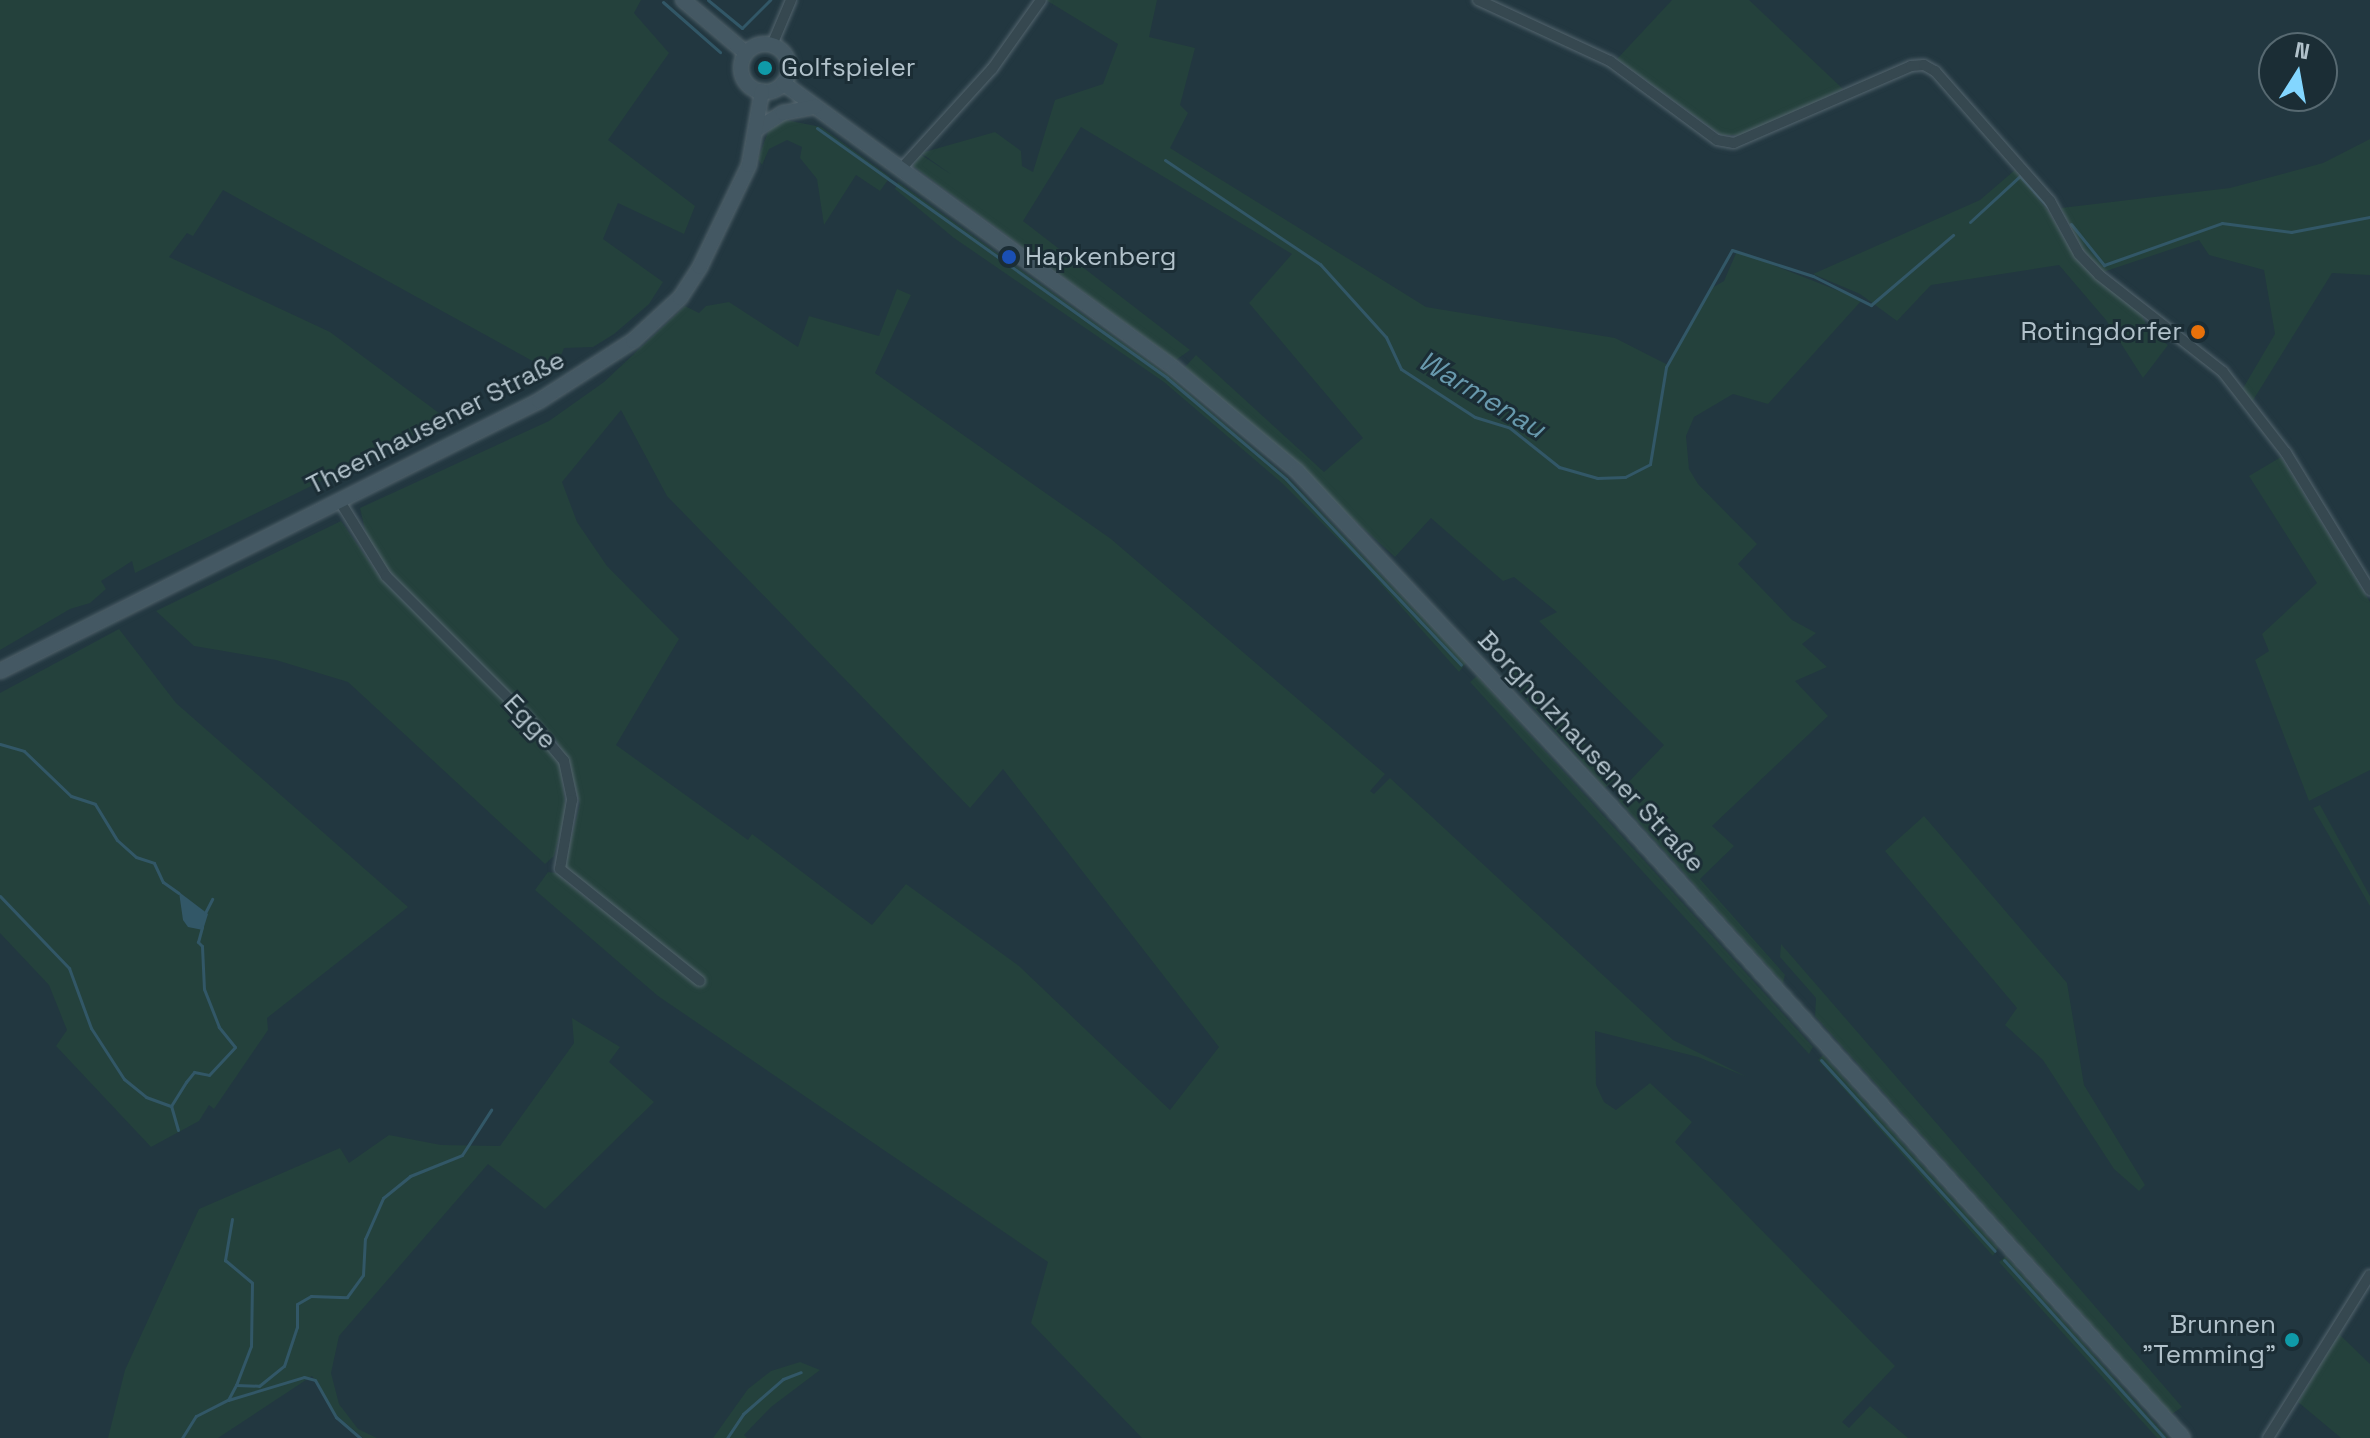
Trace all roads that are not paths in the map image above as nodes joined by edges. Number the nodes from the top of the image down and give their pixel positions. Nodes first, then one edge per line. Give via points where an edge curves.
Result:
1 (683, 0) edge
2 (791, 0) edge
3 (1041, 0) edge
4 (1478, 0) edge
5 (772, 45) junction
6 (746, 53) junction
7 (783, 83) junction
8 (762, 91) junction
9 (815, 107) junction
10 (757, 129) junction
11 (900, 170) junction
12 (339, 500) junction
13 (2370, 590) edge
14 (0, 671) edge
15 (700, 981) dead end
16 (2370, 1275) edge
17 (2183, 1438) edge
18 (2268, 1438) edge

1 - 6 main road
2 - 5 street
3 - 11 street via 992,69
4 - 13 street via 1610,61 1717,140 1734,143 1911,66 1935,71 2050,201 2079,254 2099,275 2223,372 2286,453
5 - 6 main road via 758,45
5 - 7 main road via 788,61
6 - 8 main road via 743,77
7 - 8 main road
7 - 9 main road, Borgholzhausener Straße
8 - 10 main road, Theenhausener Straße
9 - 10 main road via 783,113
9 - 11 main road, Borgholzhausener Straße
10 - 12 main road, Theenhausener Straße via 743,182 700,267 654,324 574,382
11 - 17 main road, Borgholzhausener Straße via 1175,369 1297,471 1604,799
12 - 14 main road, Theenhausener Straße
12 - 15 street, Egge via 386,576 535,724 564,761 572,800 560,869
16 - 18 street

